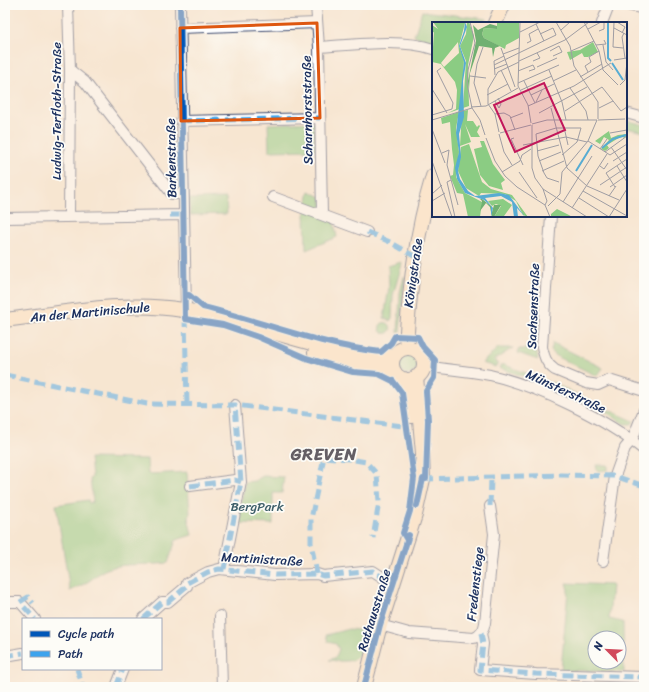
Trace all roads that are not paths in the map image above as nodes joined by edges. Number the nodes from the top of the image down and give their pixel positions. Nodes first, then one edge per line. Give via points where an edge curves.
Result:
1 (68, 5) edge
2 (180, 5) edge
3 (316, 5) edge
4 (503, 5) edge
5 (609, 5) edge
6 (627, 5) edge
7 (644, 9) edge
8 (317, 22) junction
9 (495, 22) edge
10 (602, 22) edge
11 (180, 28) junction
12 (319, 47) junction
13 (432, 49) edge
14 (70, 70) junction
15 (627, 113) edge
16 (320, 118) junction
17 (644, 118) edge
18 (181, 121) junction
19 (432, 179) edge
20 (182, 194) junction
21 (274, 198) dead end
22 (183, 215) junction
23 (69, 216) junction
24 (322, 216) junction
25 (551, 217) edge
26 (5, 218) edge
27 (367, 232) dead end
28 (186, 310) junction
29 (5, 320) edge
30 (406, 348) junction
31 (393, 363) junction
32 (414, 374) junction
33 (644, 391) edge
34 (234, 405) dead end
35 (644, 410) edge
36 (632, 440) junction
37 (644, 450) edge
38 (241, 482) junction
39 (190, 486) dead end
40 (490, 506) dead end
41 (603, 561) dead end
42 (224, 570) junction
43 (393, 584) junction
44 (5, 602) edge
45 (220, 616) dead end
46 (34, 618) edge
47 (144, 618) edge
48 (380, 625) junction
49 (481, 633) junction
50 (22, 653) edge
51 (5, 656) edge
52 (124, 670) edge
53 (644, 677) edge
54 (116, 687) edge
55 (222, 687) edge
56 (364, 687) edge

1 - 14 street, Ludwig-Terfloth-Straße
2 - 11 street, Barkenstraße
3 - 8 street, Scharnhorststraße
4 - 9 street
5 - 10 street
6 - 7 street
8 - 11 street
8 - 12 street, Scharnhorststraße
11 - 18 street, Barkenstraße
12 - 13 street via 377,43
12 - 16 street, Scharnhorststraße
14 - 20 street via 85,82 172,194
14 - 23 street, Ludwig-Terfloth-Straße
15 - 17 street
16 - 18 street
16 - 24 street, Scharnhorststraße
18 - 20 street, Barkenstraße
19 - 30 street, Königstraße via 414,256
20 - 22 street, Barkenstraße
21 - 24 street
22 - 23 street
22 - 28 street, Barkenstraße
23 - 26 street
24 - 27 street
25 - 33 street, Sachsenstraße via 542,347 544,357 550,367 586,383 598,385 609,380
28 - 29 street, An der Martinischule via 128,307
28 - 31 street, An der Martinischule via 245,325 265,336 305,351 339,360
30 - 31 street via 396,352
30 - 32 street via 420,353 423,362
31 - 32 street via 398,376
32 - 36 street, Münsterstraße via 490,375 555,398
32 - 43 street, Rathausstraße via 412,426 420,479 416,509
34 - 38 street
35 - 36 street
36 - 37 street, Münsterstraße
36 - 41 street via 625,448 615,476
38 - 39 street via 235,480
38 - 42 street
40 - 49 street, Fredenstiege via 494,534 485,623
42 - 43 street, Martinistraße via 275,576 323,576 373,571
42 - 47 street, Martinistraße via 208,572 188,583 168,602 162,602
43 - 48 street, Rathausstraße
44 - 46 street via 20,602
45 - 55 street
48 - 49 street, Fredenstiege via 408,633 474,638
48 - 56 street, Rathausstraße
49 - 53 street via 483,644 480,670
50 - 51 street
52 - 54 street

